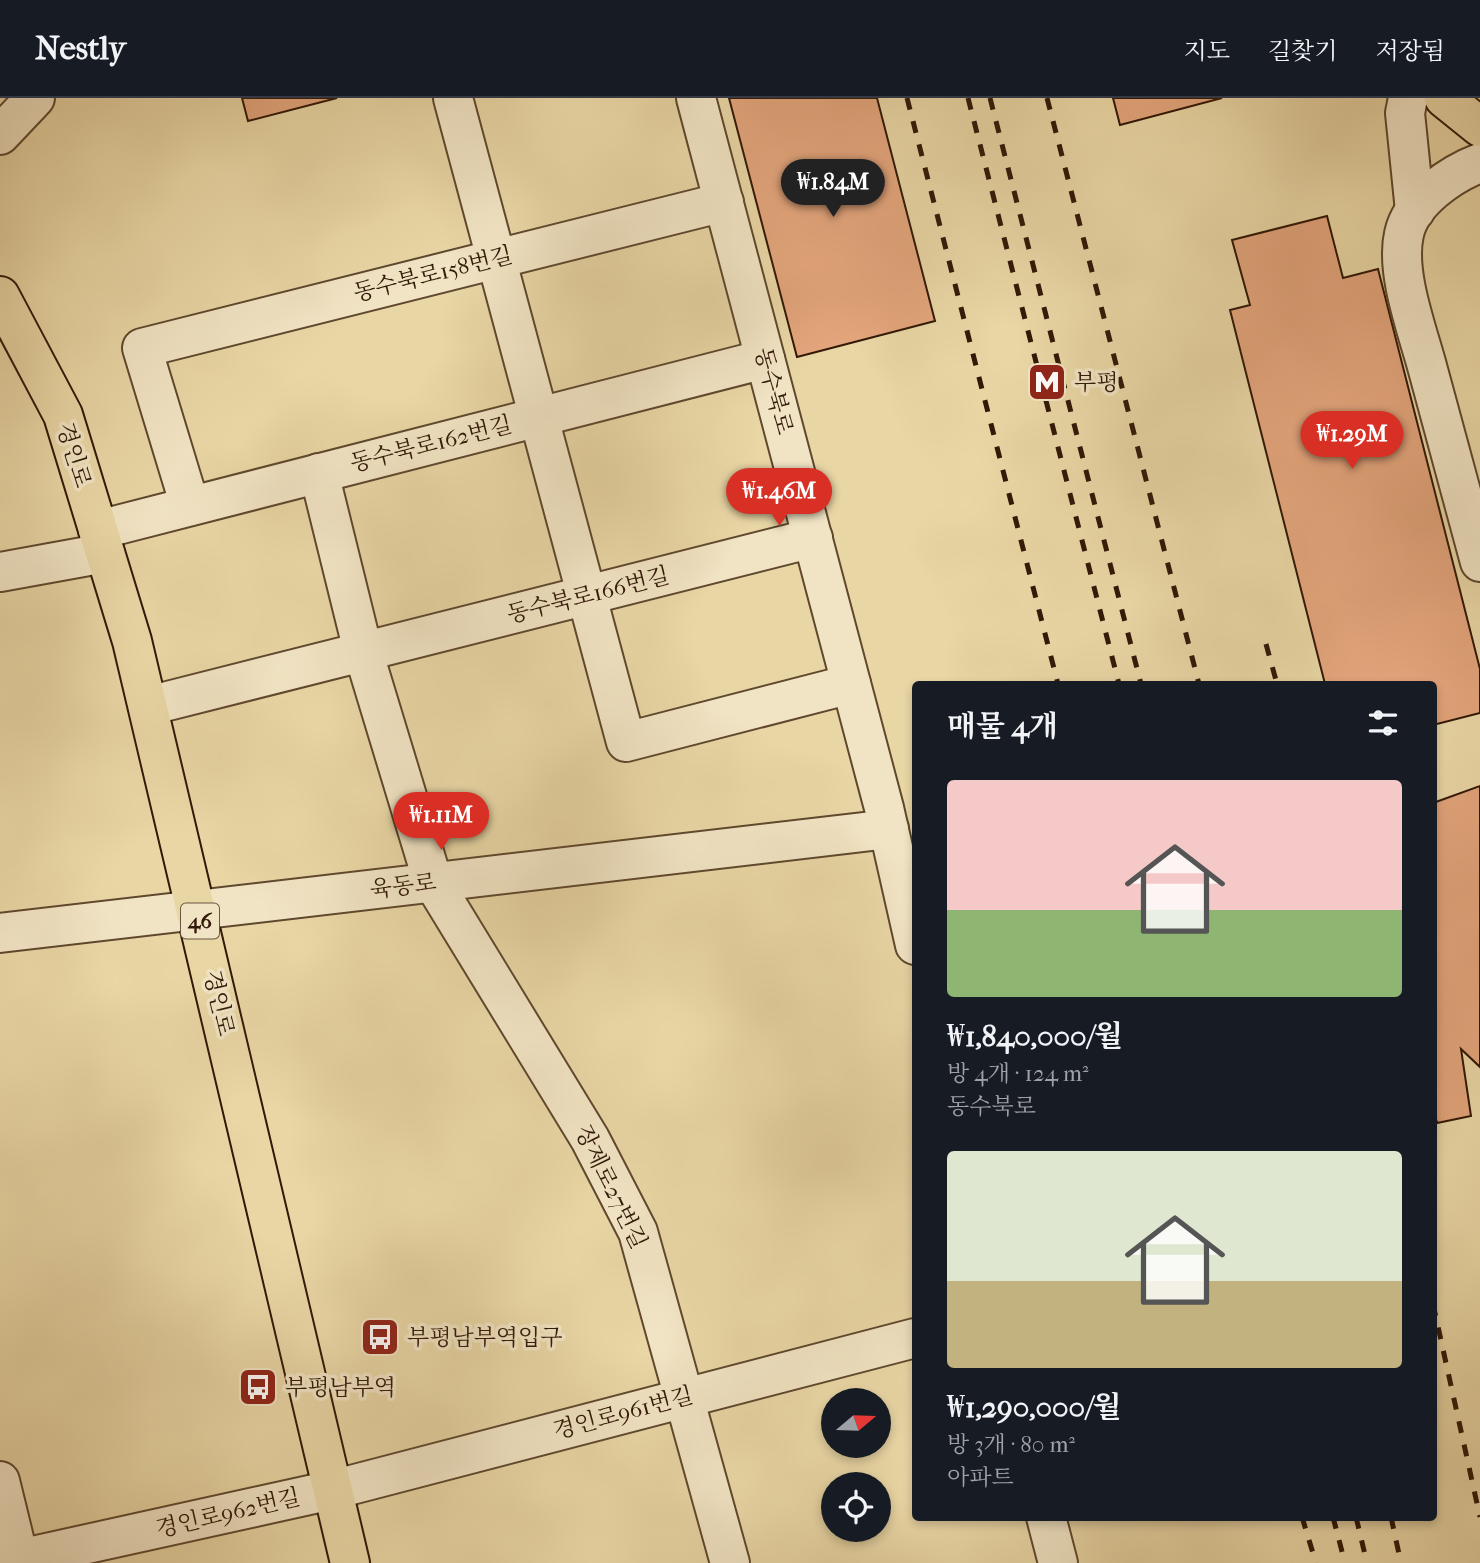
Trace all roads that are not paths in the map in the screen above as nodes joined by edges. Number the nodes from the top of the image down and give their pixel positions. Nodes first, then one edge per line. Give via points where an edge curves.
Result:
1 (35, 98) edge
2 (453, 98) edge
3 (696, 98) edge
4 (1408, 98) edge
5 (1444, 98) edge
6 (1480, 127) edge
7 (0, 135) edge
8 (1480, 163) edge
9 (724, 202) junction
10 (1415, 211) junction
11 (498, 258) junction
12 (0, 296) edge
13 (765, 359) junction
14 (540, 417) junction
15 (319, 473) junction
16 (190, 506) junction
17 (813, 538) junction
18 (101, 541) junction
19 (1480, 562) edge
20 (0, 572) edge
21 (586, 595) junction
22 (363, 651) junction
23 (851, 684) junction
24 (148, 706) junction
25 (889, 829) junction
26 (433, 883) junction
27 (197, 910) junction
28 (912, 932) edge
29 (0, 933) edge
30 (912, 1339) edge
31 (686, 1397) junction
32 (0, 1482) edge
33 (332, 1490) junction
34 (1047, 1521) edge
35 (13, 1562) edge
36 (350, 1563) edge
37 (730, 1563) edge
38 (1058, 1563) edge

1 - 7 street
2 - 11 street
3 - 9 street, 동수북로
4 - 10 street via 1405,113
5 - 6 main road
8 - 10 street via 1443,182
9 - 11 street, 동수북로158번길
9 - 13 street, 동수북로
10 - 19 street via 1404,232 1395,287
11 - 14 street
11 - 16 street, 동수북로158번길 via 142,348
12 - 18 main road, 경인로 / 46 via 63,415
13 - 14 street, 동수북로162번길
13 - 17 street, 동수북로
14 - 15 street, 동수북로162번길
14 - 21 street
15 - 16 street, 동수북로162번길
15 - 22 street
16 - 18 street, 동수북로162번길
17 - 21 street, 동수북로166번길
17 - 23 street, 동수북로
18 - 20 street, 동수북로162번길
18 - 24 main road, 경인로 / 46
21 - 22 street, 동수북로166번길
21 - 23 street via 626,742
22 - 24 street, 동수북로166번길
22 - 26 street
23 - 25 street, 동수북로
24 - 27 main road, 경인로 / 46
25 - 26 street, 육동로
25 - 28 street, 동수북로
26 - 27 street, 육동로
26 - 31 street, 장제로27번길 via 590,1139 638,1232
27 - 29 street, 육동로
27 - 33 main road, 경인로 / 46
30 - 31 street, 경인로961번길
31 - 33 street, 경인로961번길
31 - 37 street, 장제로27번길
32 - 35 street
33 - 35 street, 경인로962번길
33 - 36 main road, 경인로 / 46
34 - 38 street

